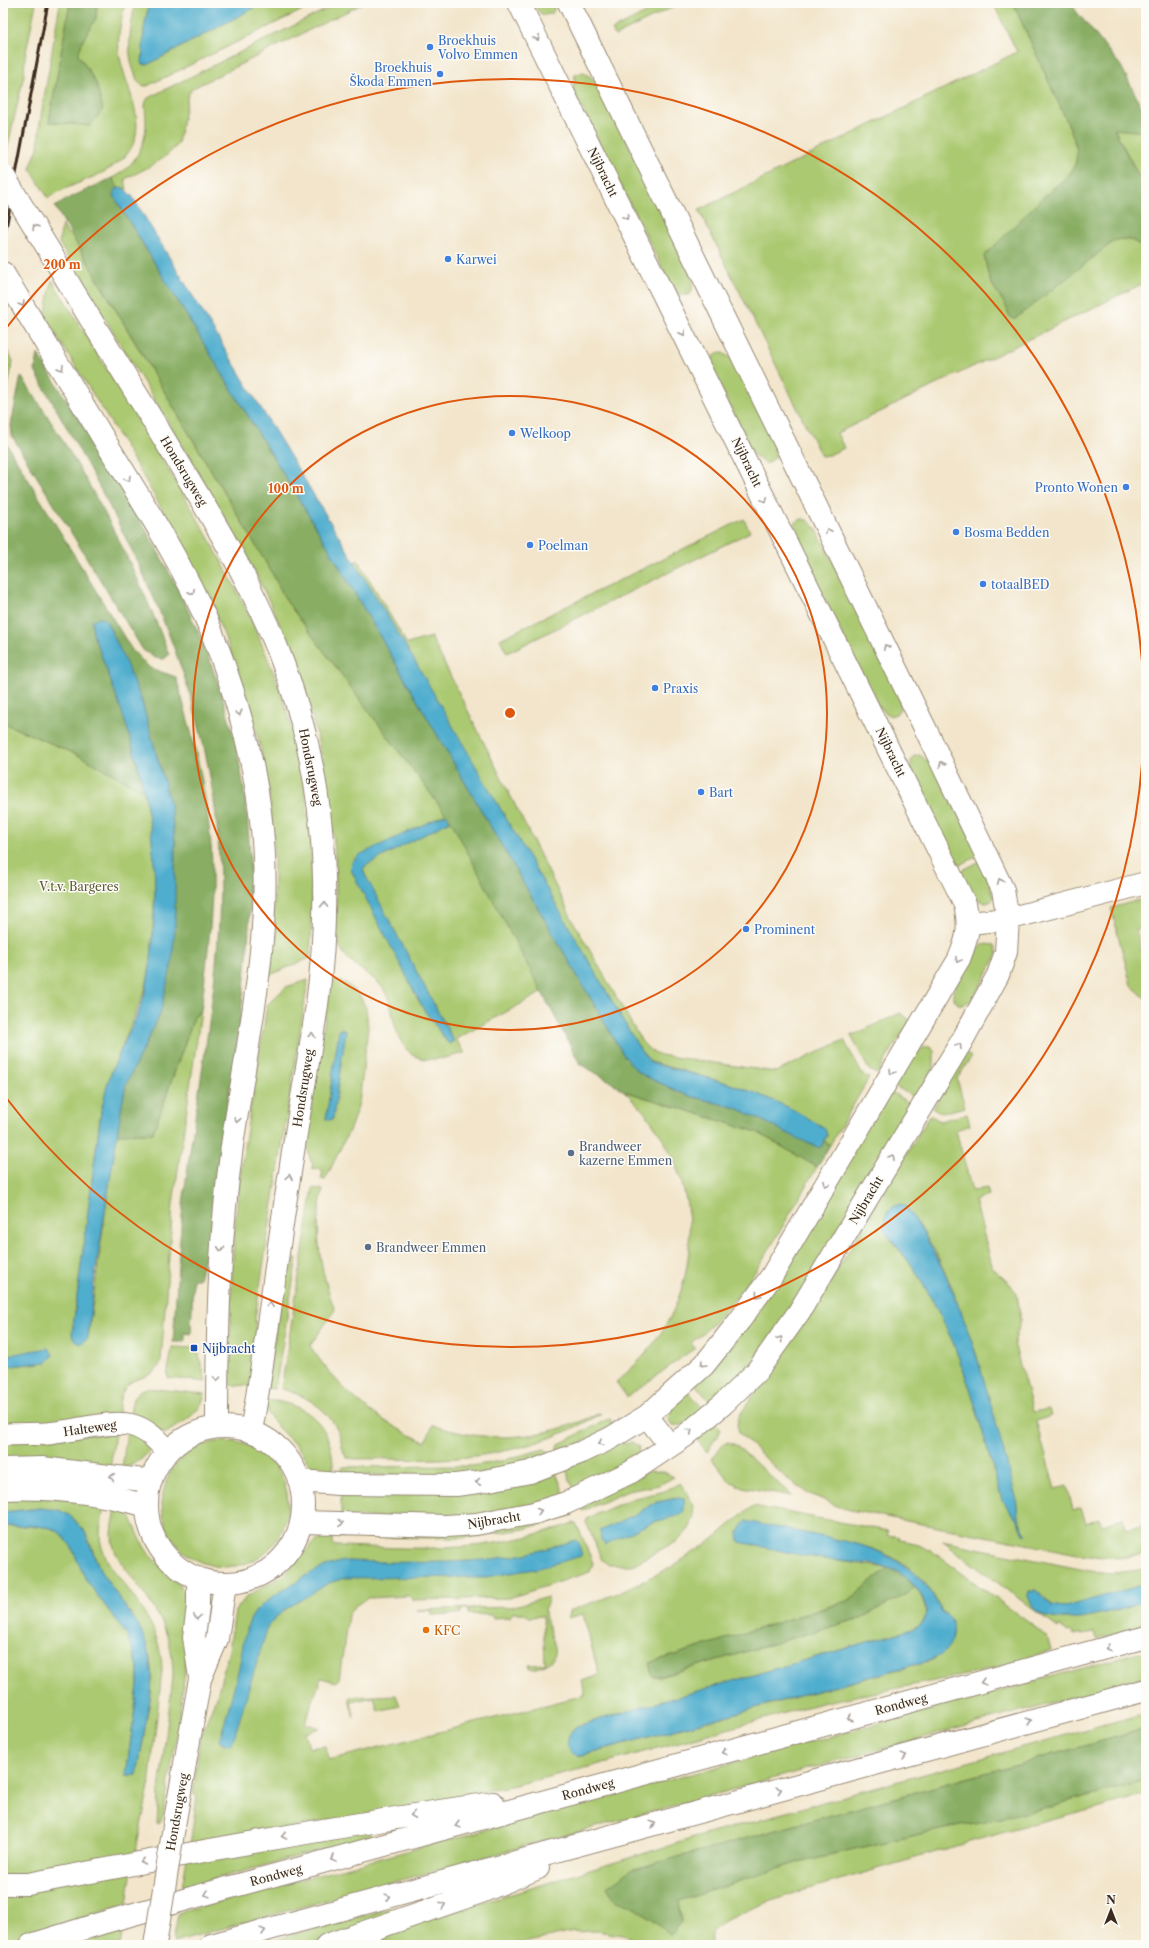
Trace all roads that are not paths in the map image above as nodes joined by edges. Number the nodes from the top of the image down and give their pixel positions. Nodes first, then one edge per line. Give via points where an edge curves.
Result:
1 (519, 3) edge
2 (569, 3) edge
3 (3, 175) edge
4 (3, 273) edge
5 (1146, 883) edge
6 (1008, 919) junction
7 (969, 923) junction
8 (647, 1416) junction
9 (217, 1427) junction
10 (251, 1431) junction
11 (3, 1435) edge
12 (670, 1446) junction
13 (168, 1452) junction
14 (3, 1469) edge
15 (151, 1481) junction
16 (300, 1481) junction
17 (3, 1489) edge
18 (147, 1506) junction
19 (302, 1522) junction
20 (198, 1578) junction
21 (225, 1583) junction
22 (1146, 1638) edge
23 (200, 1679) junction
24 (1146, 1690) edge
25 (590, 1788) junction
26 (616, 1834) junction
27 (3, 1884) edge
28 (32, 1945) edge
29 (154, 1945) edge
30 (211, 1945) edge
31 (327, 1945) edge

1 -> 7 main road, Nijbracht via 887,744 965,904
6 -> 2 main road, Nijbracht via 1005,897 998,877
10 -> 3 main road, Hondsrugweg, bridge via 317,1005 324,934 324,854 321,813 313,769 298,706 278,651 254,597 206,508
4 -> 9 main road via 165,540 209,627 236,699 252,760 262,830 262,944 232,1144 221,1238
5 - 6 main road
6 - 7 main road
12 -> 6 main road, Nijbracht via 723,1404 757,1371 799,1312 963,1039 998,975 1006,952
7 -> 8 main road, Nijbracht via 968,938 959,959 771,1277 704,1365
8 - 12 main road
8 -> 16 main road, Nijbracht via 611,1438 564,1460 530,1472 479,1482 456,1485 338,1484
9 - 10 main road
9 - 13 main road via 198,1431
10 - 16 main road via 272,1442 289,1459
11 - 13 main road, Halteweg via 51,1433 116,1424 130,1425 141,1428
19 -> 12 main road, Nijbracht via 446,1526 476,1524 534,1513 573,1501 602,1488
13 - 15 main road
15 -> 14 main road via 42,1468
15 - 18 main road
16 - 19 main road via 304,1502
17 - 18 main road via 33,1487 112,1497
18 - 20 main road via 151,1529 162,1550 178,1567
19 - 21 main road via 294,1542 282,1559 265,1572 246,1580
20 - 21 main road
20 -> 23 main road, Hondsrugweg via 194,1637
21 - 23 main road, Hondsrugweg via 217,1639
22 -> 25 main road, Rondweg
23 - 29 main road, Hondsrugweg, bridge
26 -> 24 main road
25 -> 27 main road via 337,1826 28,1884
25 -> 28 main road, Rondweg via 102,1922
30 -> 26 main road
31 -> 26 main road via 481,1892

